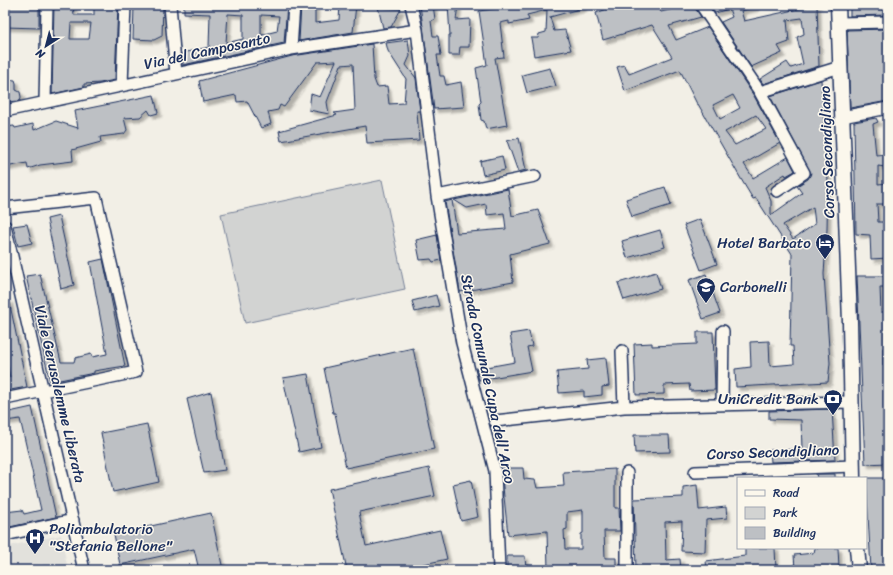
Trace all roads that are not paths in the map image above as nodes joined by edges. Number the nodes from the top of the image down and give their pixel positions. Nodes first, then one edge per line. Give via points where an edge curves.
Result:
1 (47, 5) edge
2 (125, 5) edge
3 (170, 5) edge
4 (294, 5) edge
5 (411, 5) edge
6 (701, 5) edge
7 (838, 5) edge
8 (888, 22) edge
9 (839, 23) junction
10 (418, 30) junction
11 (291, 49) junction
12 (840, 67) junction
13 (176, 74) junction
14 (122, 85) junction
15 (760, 92) junction
16 (45, 102) junction
17 (888, 108) edge
18 (5, 111) edge
19 (842, 117) junction
20 (535, 176) dead end
21 (777, 191) dead end
22 (437, 196) junction
23 (5, 208) edge
24 (5, 226) edge
25 (723, 331) dead end
26 (622, 351) dead end
27 (44, 390) junction
28 (5, 399) edge
29 (852, 402) junction
30 (722, 405) junction
31 (624, 407) junction
32 (495, 421) dead end
33 (695, 472) dead end
34 (853, 472) edge
35 (627, 473) dead end
36 (73, 520) junction
37 (5, 535) edge
38 (857, 549) edge
39 (84, 570) edge
40 (499, 570) edge
41 (627, 570) edge
42 (859, 570) edge

1 - 16 street
2 - 14 street
3 - 13 street
4 - 11 street
5 - 10 street, Strada Comunale Cupa dell'Arco
6 - 15 street
7 - 9 main road, Corso Secondigliano
8 - 9 street
9 - 12 main road, Corso Secondigliano
10 - 11 street, Via del Camposanto
10 - 22 street, Strada Comunale Cupa dell'Arco
11 - 13 street, Via del Camposanto
12 - 15 street
12 - 19 main road, Corso Secondigliano
13 - 14 street, Via del Camposanto
14 - 16 street, Via del Camposanto
15 - 21 street via 804,173
16 - 18 street, Via del Camposanto
17 - 19 street
19 - 29 main road, Corso Secondigliano
20 - 22 street
22 - 40 street, Strada Comunale Cupa dell'Arco via 462,343 495,471
23 - 27 street via 96,198 136,372
24 - 27 street, Viale Gerusalemme Liberata
25 - 30 street
26 - 31 street
27 - 28 street
27 - 36 street, Viale Gerusalemme Liberata
29 - 30 street
29 - 34 main road, Corso Secondigliano
30 - 31 street
31 - 32 street
33 - 34 street, Corso Secondigliano
35 - 41 street
36 - 37 street
36 - 39 street, Viale Gerusalemme Liberata
38 - 42 main road

